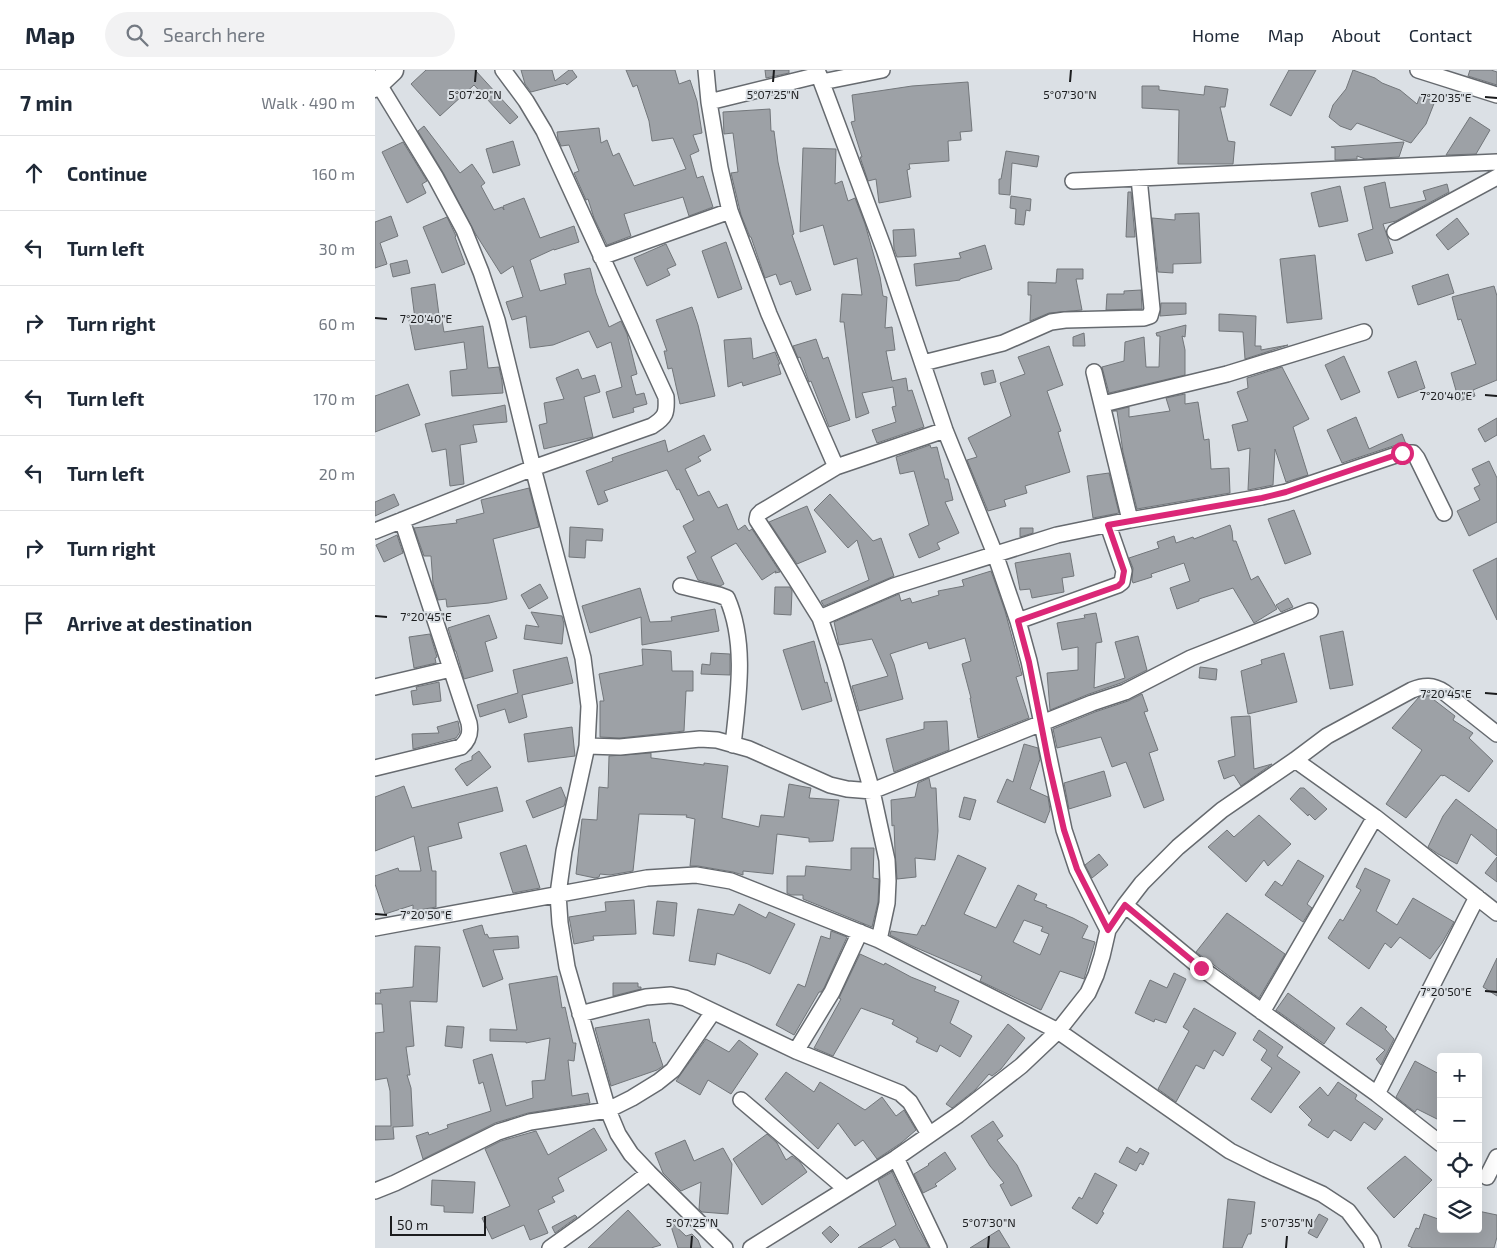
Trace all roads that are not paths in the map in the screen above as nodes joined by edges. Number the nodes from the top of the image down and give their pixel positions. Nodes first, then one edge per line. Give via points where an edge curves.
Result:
1 (503, 70) edge
2 (706, 70) edge
3 (882, 70) edge
4 (1419, 70) edge
5 (1453, 75) edge
6 (819, 76) edge
7 (382, 80) edge
8 (1497, 95) edge
9 (709, 102) junction
10 (1497, 162) edge
11 (1497, 177) edge
12 (1139, 178) junction
13 (1073, 182) dead end
14 (730, 210) junction
15 (1395, 232) dead end
16 (601, 257) junction
17 (1364, 332) dead end
18 (923, 363) junction
19 (1095, 372) dead end
20 (1103, 404) junction
21 (945, 430) junction
22 (533, 468) junction
23 (836, 468) junction
24 (1444, 513) dead end
25 (402, 520) junction
26 (1130, 520) junction
27 (1108, 525) junction
28 (375, 531) edge
29 (995, 554) junction
30 (681, 586) dead end
31 (1310, 611) dead end
32 (820, 618) junction
33 (1018, 621) junction
34 (451, 669) junction
35 (375, 688) edge
36 (1041, 724) junction
37 (1497, 734) edge
38 (733, 745) junction
39 (587, 746) junction
40 (1295, 760) junction
41 (375, 768) edge
42 (872, 791) junction
43 (1375, 817) junction
44 (558, 894) junction
45 (1477, 897) junction
46 (1125, 905) junction
47 (1497, 913) edge
48 (375, 928) edge
49 (1108, 930) junction
50 (860, 932) junction
51 (879, 940) junction
52 (713, 1012) junction
53 (1262, 1012) junction
54 (581, 1014) junction
55 (1058, 1031) junction
56 (796, 1050) junction
57 (1377, 1094) junction
58 (741, 1100) dead end
59 (608, 1110) junction
60 (929, 1134) junction
61 (1440, 1143) edge
62 (1497, 1156) edge
63 (896, 1158) junction
64 (649, 1174) junction
65 (1487, 1177) edge
66 (846, 1189) junction
67 (375, 1190) edge
68 (756, 1247) edge
69 (550, 1248) edge
70 (725, 1248) edge
71 (939, 1248) edge
72 (1373, 1248) edge

1 - 16 street via 544,131
2 - 9 street
3 - 6 street
4 - 5 street
5 - 8 street
6 - 9 street
6 - 18 street
7 - 22 street via 467,239 497,320
9 - 14 street
10 - 12 street
11 - 15 street
12 - 13 street
12 - 18 street via 1152,309 1150,316 1051,322 1003,343
14 - 16 street
14 - 23 street via 769,314
16 - 22 street via 666,397 666,410 663,419 652,426
17 - 20 street via 1227,374
18 - 21 street
19 - 20 street
20 - 26 street
21 - 23 street
21 - 29 street
22 - 25 street
22 - 39 street via 583,658 589,706
23 - 32 street via 761,512 757,520
24 - 26 street via 1417,458 1408,452 1278,494
25 - 28 street
25 - 34 street
26 - 27 street
27 - 29 street via 1057,535
27 - 33 street via 1124,571 1122,582
29 - 32 street via 894,586
29 - 33 street
30 - 38 street via 727,598 732,609 740,674
31 - 36 street via 1191,658 1125,692
32 - 42 street
33 - 36 street
34 - 35 street
34 - 41 street via 469,723 470,736 466,742 461,747
36 - 42 street
36 - 49 street via 1064,830 1077,869
37 - 40 street via 1445,692 1421,686 1327,736
38 - 39 street via 700,739 620,747
38 - 42 street via 830,785
39 - 44 street
40 - 43 street
40 - 46 street via 1221,810 1178,847
42 - 51 street via 887,860 888,881
43 - 45 street
43 - 53 street
44 - 48 street
44 - 50 street via 647,878 696,875 731,880
44 - 54 street via 567,967
45 - 47 street
45 - 57 street
46 - 49 street
46 - 53 street via 1201,968
49 - 55 street via 1088,993
50 - 51 street
50 - 56 street via 832,992
51 - 55 street
52 - 54 street via 671,995 646,997
52 - 56 street
52 - 59 street via 673,1070
53 - 57 street
54 - 59 street
55 - 60 street via 1021,1066
55 - 72 street via 1230,1151 1322,1194 1348,1211
56 - 60 street via 901,1093
57 - 61 street
58 - 66 street
59 - 64 street via 618,1134
59 - 67 street via 515,1126
60 - 63 street
62 - 65 street
63 - 66 street
63 - 71 street
64 - 69 street
64 - 70 street
66 - 68 street

